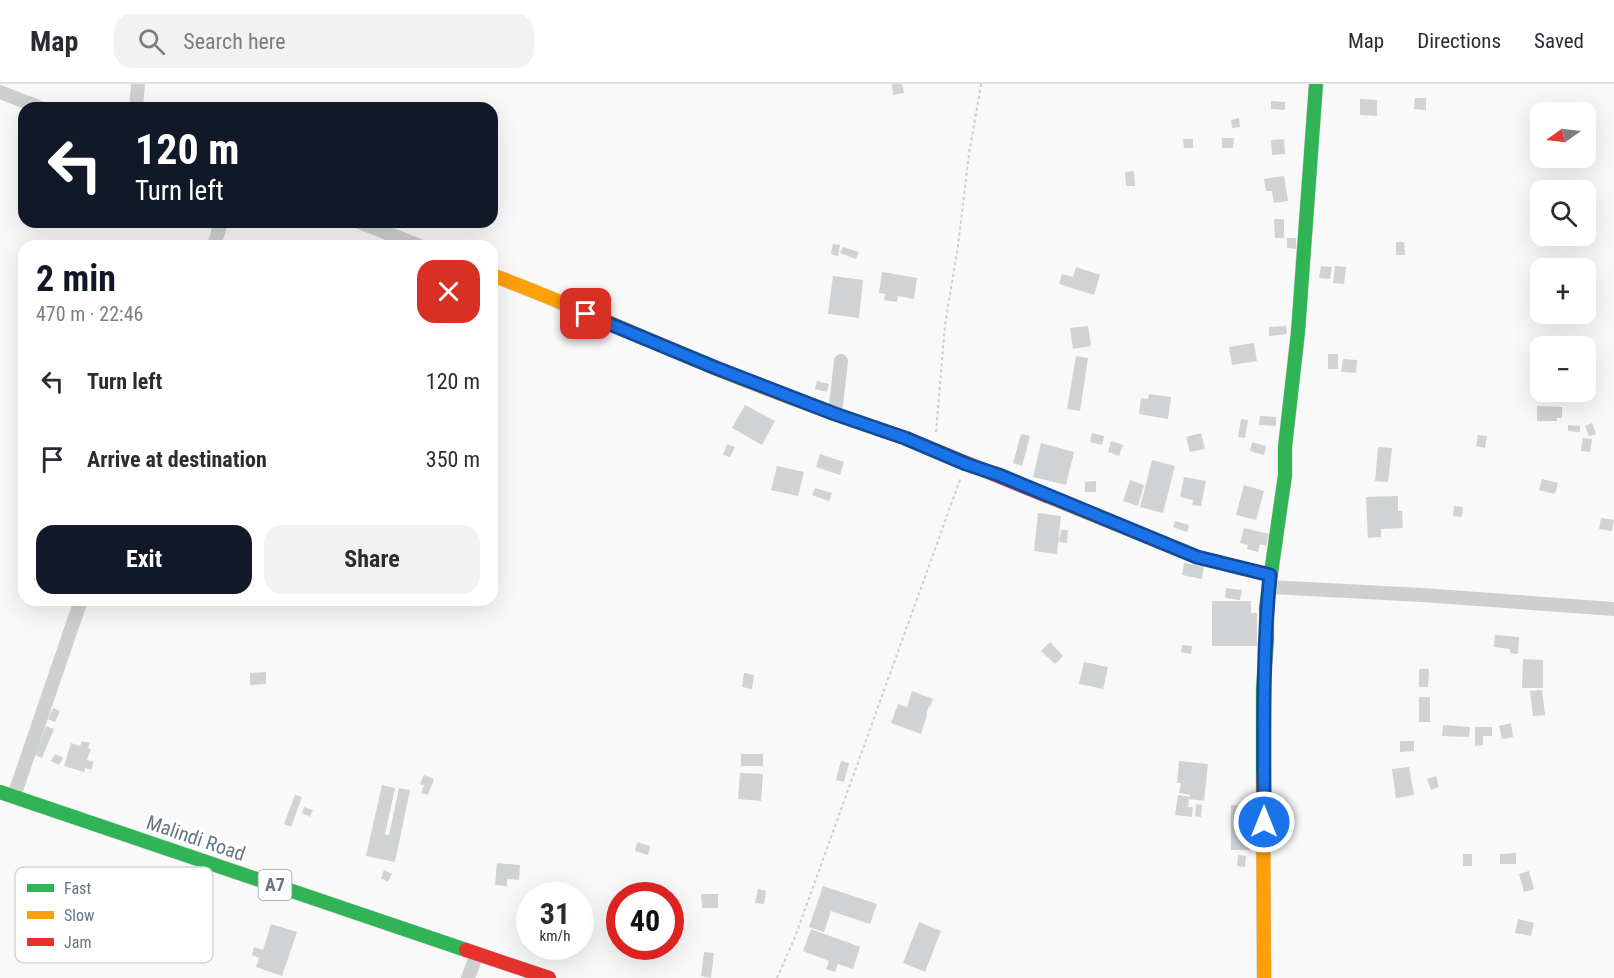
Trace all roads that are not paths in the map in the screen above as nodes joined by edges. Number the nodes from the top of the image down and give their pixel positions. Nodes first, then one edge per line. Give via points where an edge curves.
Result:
1 (138, 84) edge
2 (1316, 84) edge
3 (0, 92) edge
4 (26, 102) edge
5 (136, 102) edge
6 (374, 228) edge
7 (404, 240) edge
8 (498, 277) edge
9 (841, 361) dead end
10 (835, 414) junction
11 (1269, 581) junction
12 (79, 606) edge
13 (1614, 609) edge
14 (0, 792) edge
15 (14, 796) junction
16 (477, 954) junction
17 (468, 978) edge
18 (549, 978) edge
19 (1264, 978) edge

1 - 5 street
2 - 11 main road via 1285,475
3 - 4 street
6 - 7 street
8 - 10 main road
9 - 10 street
10 - 11 main road via 999,475 1197,557
11 - 13 street
11 - 19 main road via 1263,689
12 - 15 street
14 - 15 main road, Malindi Road / A7
15 - 16 main road, Malindi Road / A7
16 - 17 street
16 - 18 main road, Malindi Road / A7

